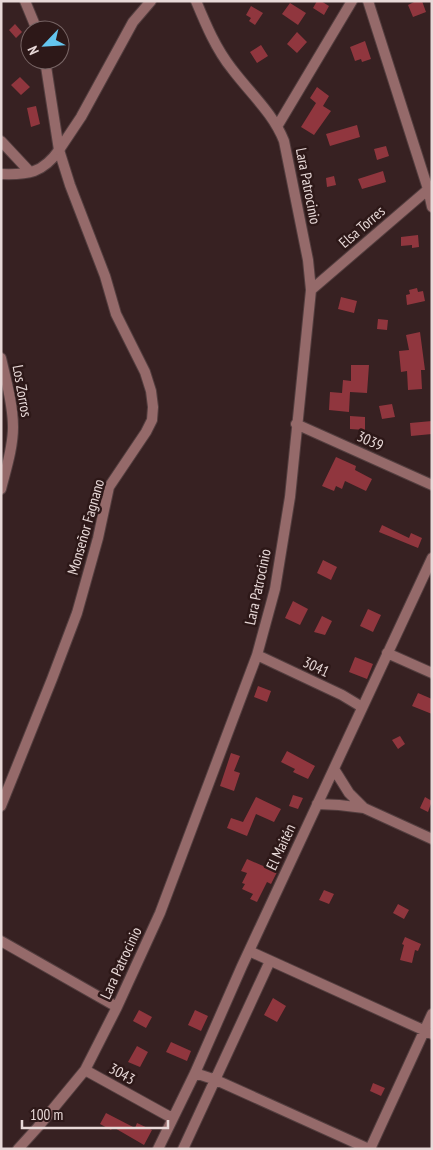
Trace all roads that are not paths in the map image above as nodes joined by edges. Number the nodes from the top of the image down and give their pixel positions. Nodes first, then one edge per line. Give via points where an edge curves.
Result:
1 (25, 1) edge
2 (151, 1) edge
3 (196, 1) edge
4 (352, 1) edge
5 (368, 1) edge
6 (33, 20) edge
7 (47, 70) edge
8 (278, 125) junction
9 (1, 141) edge
10 (59, 150) junction
11 (30, 172) junction
12 (1, 174) edge
13 (430, 188) edge
14 (432, 207) edge
15 (311, 290) junction
16 (1, 358) edge
17 (296, 424) junction
18 (432, 485) edge
19 (1, 489) edge
20 (432, 558) edge
21 (387, 653) junction
22 (257, 655) junction
23 (432, 673) edge
24 (362, 707) junction
25 (334, 769) junction
26 (317, 804) junction
27 (1, 806) edge
28 (364, 808) junction
29 (432, 839) edge
30 (1, 941) edge
31 (249, 952) junction
32 (270, 961) junction
33 (118, 1007) junction
34 (432, 1014) edge
35 (428, 1032) edge
36 (85, 1070) junction
37 (195, 1073) junction
38 (216, 1080) junction
39 (172, 1118) junction
40 (18, 1149) edge
41 (158, 1149) edge
42 (183, 1149) edge
43 (370, 1149) edge

1 - 6 street
2 - 10 street via 133,22 82,117
3 - 8 street, Lara Patrocinio via 219,51
4 - 8 street
5 - 13 street
7 - 10 street, Monseñor Fagnano
8 - 15 street, Lara Patrocinio via 308,260
9 - 11 street
10 - 11 street via 44,167
10 - 27 street, Monseñor Fagnano via 116,314 145,372 151,391 152,420 109,487 77,613
11 - 12 street
13 - 14 street
13 - 15 street, Elsa Torres
15 - 17 street, Lara Patrocinio
16 - 19 street, Los Zorros via 13,428 12,448
17 - 18 street, 3039
17 - 22 street, Lara Patrocinio via 290,497 275,589
20 - 21 street, El Maitén
21 - 23 street
21 - 24 street, El Maitén
22 - 24 street, 3041
22 - 33 street, Lara Patrocinio via 160,913
24 - 25 street, El Maitén
25 - 26 street, El Maitén
25 - 28 street via 349,793
26 - 28 street
26 - 31 street, El Maitén
28 - 29 street
30 - 33 street
31 - 32 street
31 - 37 street, El Maitén
32 - 35 street
32 - 38 street
33 - 36 street, Lara Patrocinio
34 - 35 street
35 - 43 street
36 - 39 street, 3043
36 - 40 street, Lara Patrocinio
37 - 38 street
37 - 39 street, El Maitén
38 - 42 street
38 - 43 street
39 - 41 street, El Maitén

